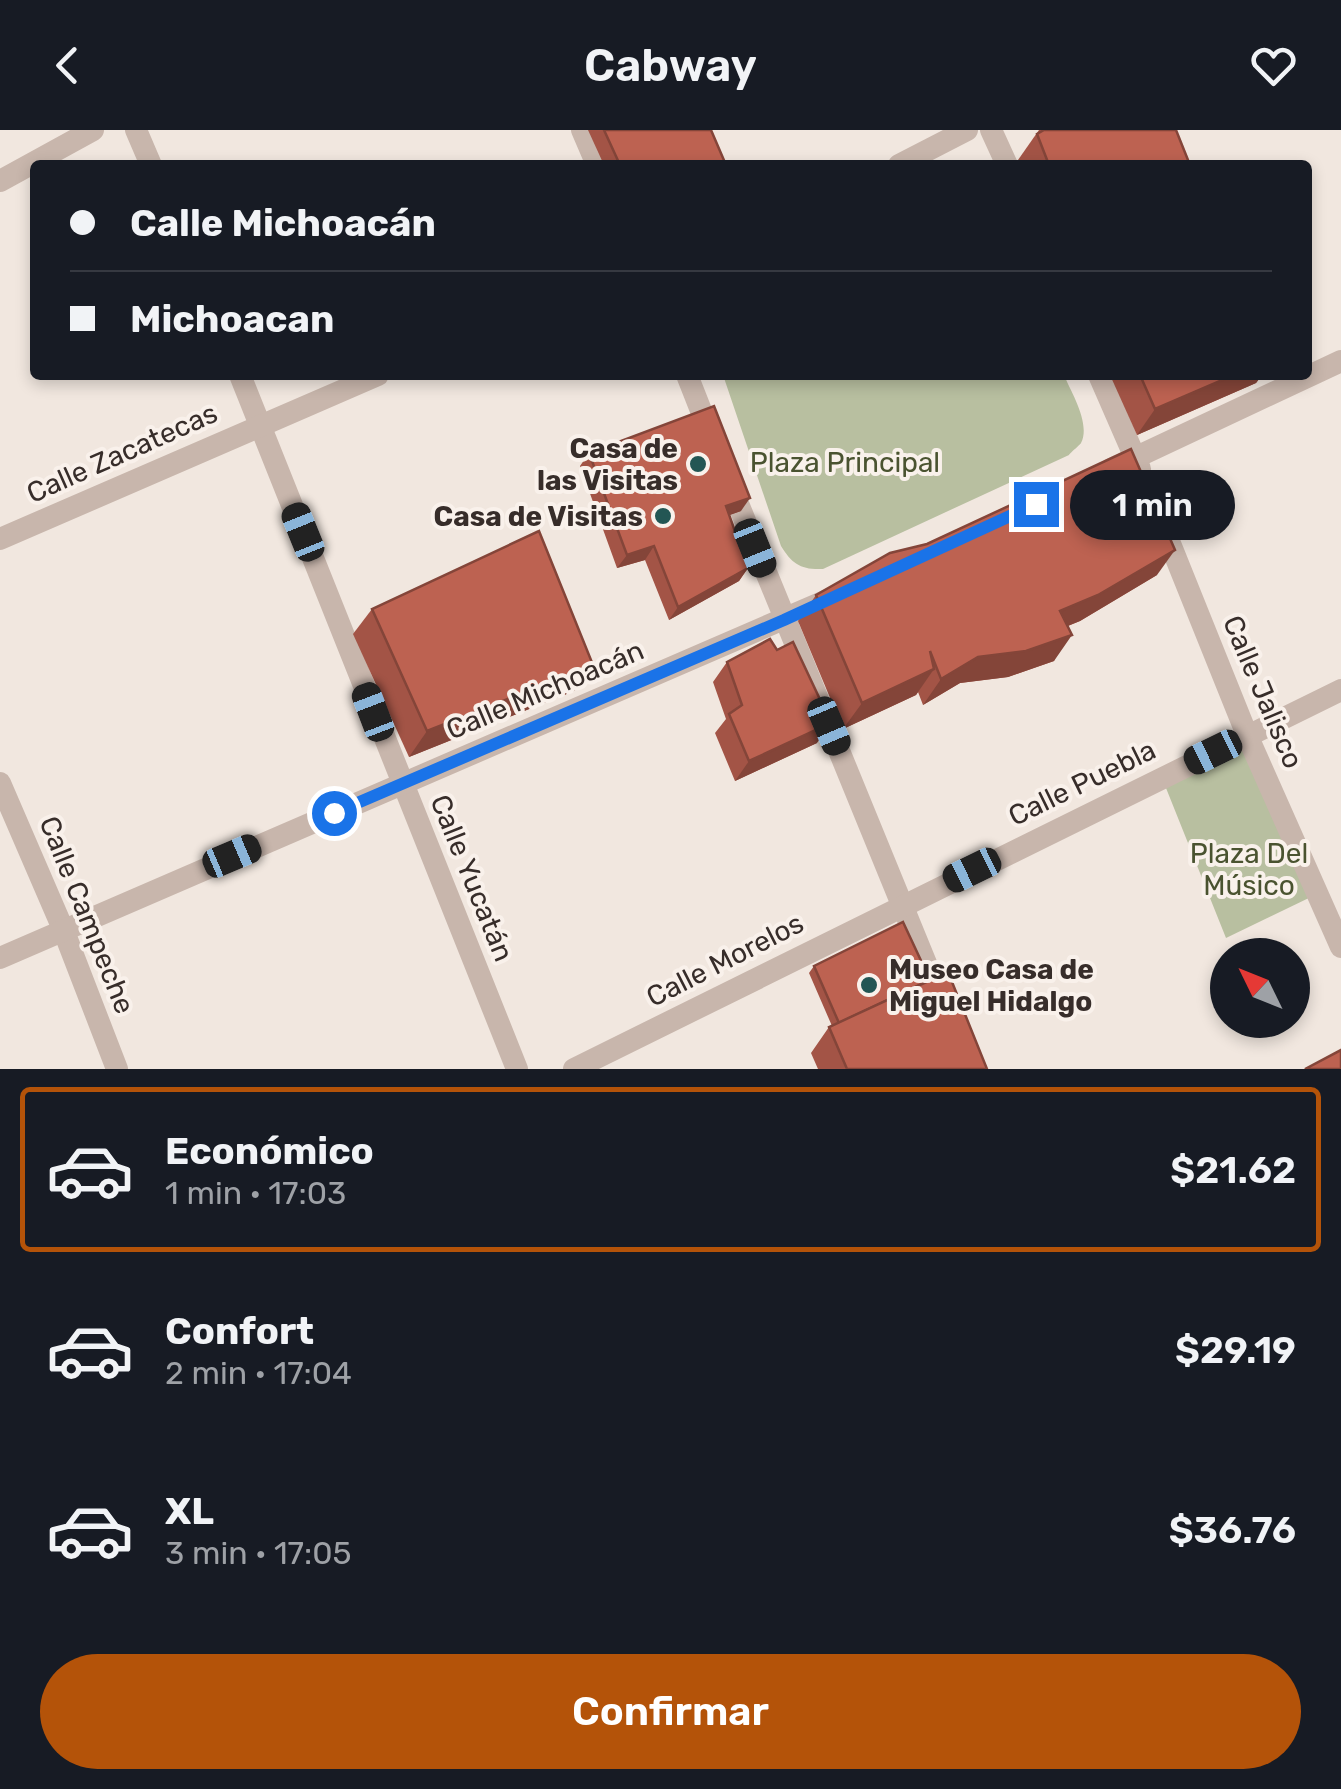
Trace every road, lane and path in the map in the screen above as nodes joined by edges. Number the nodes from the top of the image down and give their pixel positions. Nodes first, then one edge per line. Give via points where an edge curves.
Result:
1 (94, 130) edge
2 (136, 130) edge
3 (582, 130) edge
4 (967, 130) edge
5 (992, 130) edge
6 (40, 160) edge
7 (149, 160) edge
8 (595, 160) edge
9 (908, 160) edge
10 (1005, 160) edge
11 (30, 165) edge
12 (0, 182) edge
13 (1341, 361) edge
14 (1312, 375) edge
15 (242, 380) edge
16 (366, 380) edge
17 (689, 380) edge
18 (1101, 380) edge
19 (1301, 380) edge
20 (260, 424) junction
21 (1135, 458) junction
22 (1083, 482) edge
23 (0, 539) edge
24 (855, 587) edge
25 (784, 620) junction
26 (1341, 690) edge
27 (1247, 735) junction
28 (0, 784) edge
29 (402, 784) junction
30 (903, 904) junction
31 (64, 929) junction
32 (1341, 947) edge
33 (0, 958) edge
34 (954, 1032) edge
35 (117, 1069) edge
36 (516, 1069) edge
37 (574, 1069) edge

1 - 6 street
2 - 7 street
3 - 8 street
4 - 9 street
5 - 10 street
11 - 12 street
13 - 14 street
15 - 20 street, Calle Yucatán
16 - 20 street, Calle Zacatecas
17 - 25 street
18 - 21 street, Calle Jalisco
19 - 21 street
20 - 23 street, Calle Zacatecas
20 - 29 street, Calle Yucatán
21 - 22 street
21 - 27 street, Calle Jalisco
24 - 25 street, Calle Michoacán
25 - 29 street, Calle Michoacán
25 - 30 street
26 - 27 street, Calle Puebla
27 - 30 street, Calle Puebla
27 - 32 street, Calle Jalisco
28 - 31 street, Calle Campeche
29 - 31 street, Calle Michoacán
29 - 36 street, Calle Yucatán
30 - 34 street
30 - 37 street, Calle Morelos
31 - 33 street, Calle Michoacán
31 - 35 street, Calle Campeche

